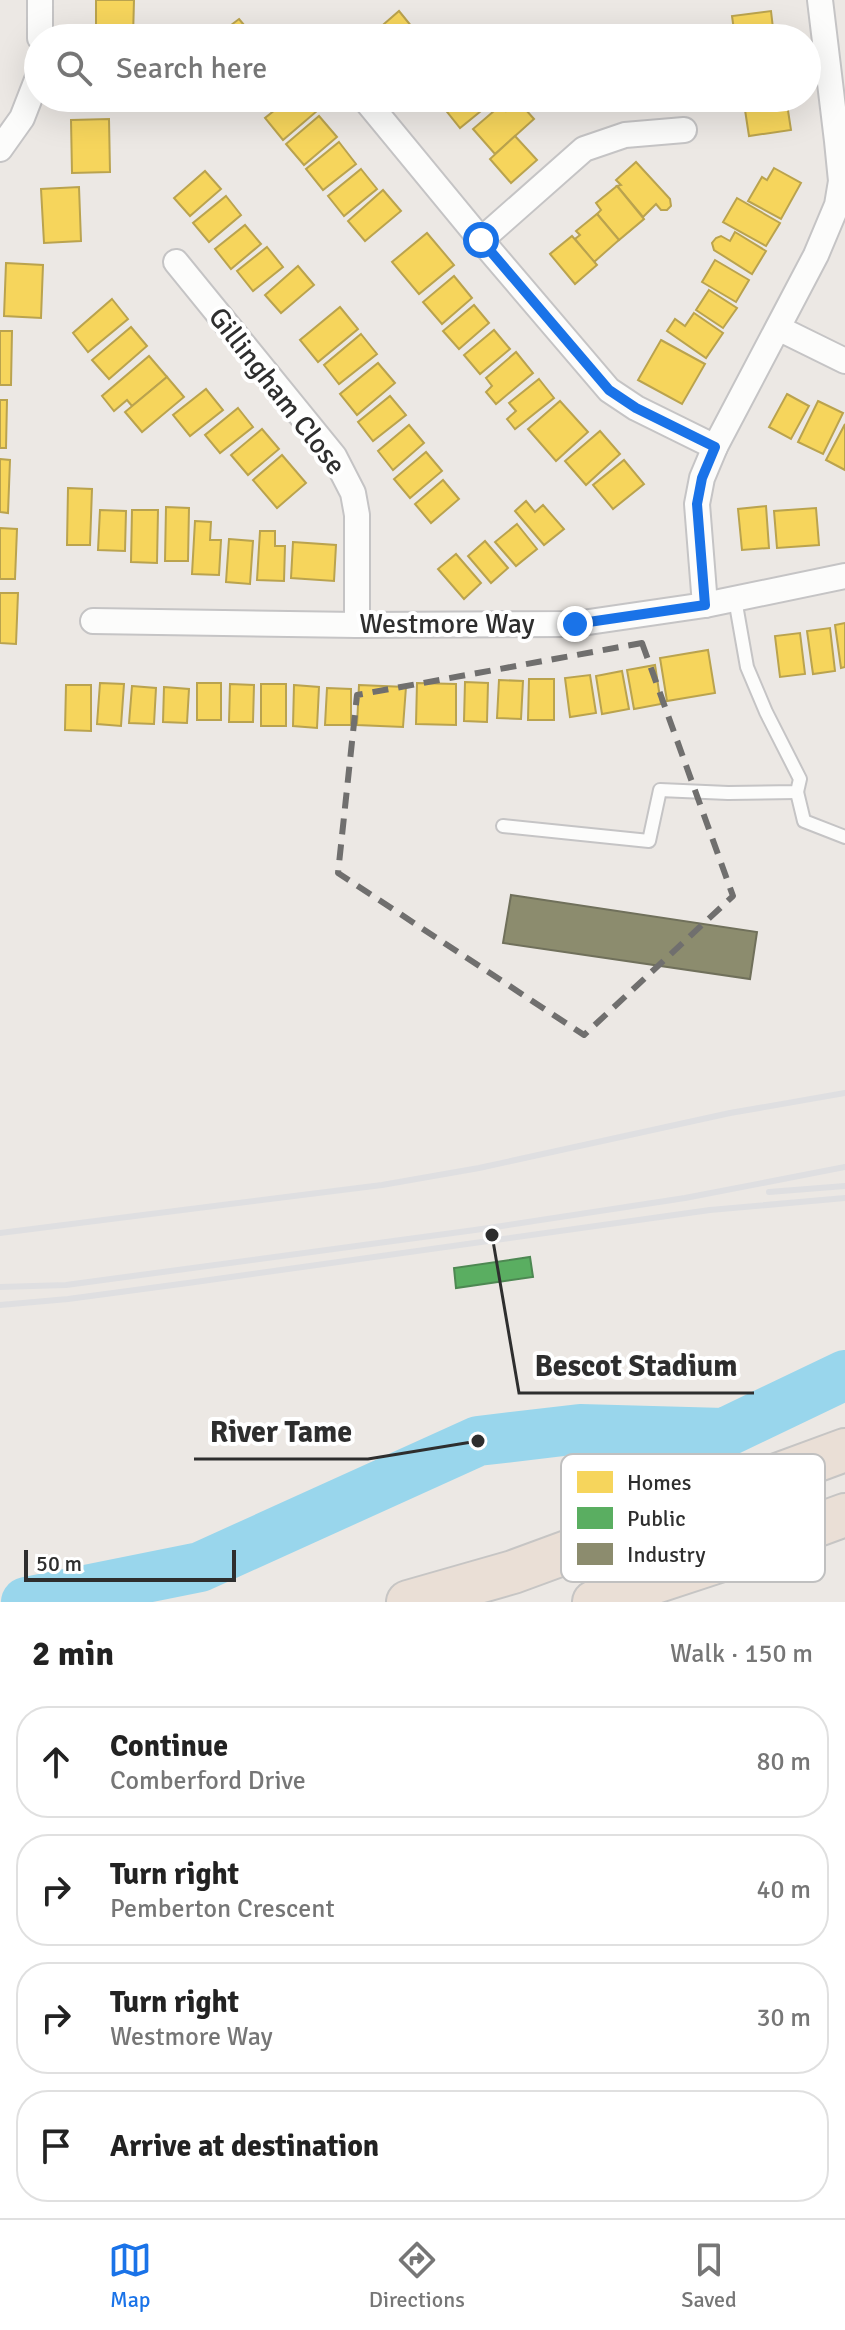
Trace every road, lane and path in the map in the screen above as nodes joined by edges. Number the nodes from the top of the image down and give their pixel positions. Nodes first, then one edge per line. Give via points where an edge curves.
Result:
1 (40, 0) edge
2 (820, 0) edge
3 (40, 24) edge
4 (24, 112) edge
5 (376, 112) edge
6 (684, 130) dead end
7 (0, 149) edge
8 (481, 240) junction
9 (176, 262) dead end
10 (778, 328) junction
11 (845, 361) edge
12 (715, 447) junction
13 (845, 576) edge
14 (735, 599) junction
15 (705, 605) junction
16 (93, 621) dead end
17 (357, 625) junction
18 (797, 792) junction
19 (503, 826) dead end
20 (845, 837) edge
21 (845, 1450) edge
22 (825, 1457) edge
23 (845, 1515) edge
24 (825, 1522) edge
25 (561, 1554) edge
26 (655, 1582) edge
27 (408, 1602) edge
28 (594, 1602) edge

1 - 3 street
2 - 10 street via 841,181 829,225
4 - 7 street
5 - 8 street
6 - 8 street via 625,135 584,149
8 - 12 street via 609,390
9 - 17 street, Gillingham Close via 334,456 353,493
10 - 11 street
10 - 12 street
12 - 15 street via 697,504
13 - 14 street, Westmore Way
14 - 15 street, Westmore Way
14 - 18 lane via 747,667 800,779
15 - 17 street, Westmore Way via 575,624
16 - 17 street, Westmore Way
18 - 19 lane via 660,790 649,841
18 - 20 lane via 804,821
21 - 22 highway
23 - 24 highway
25 - 27 highway
26 - 28 highway

